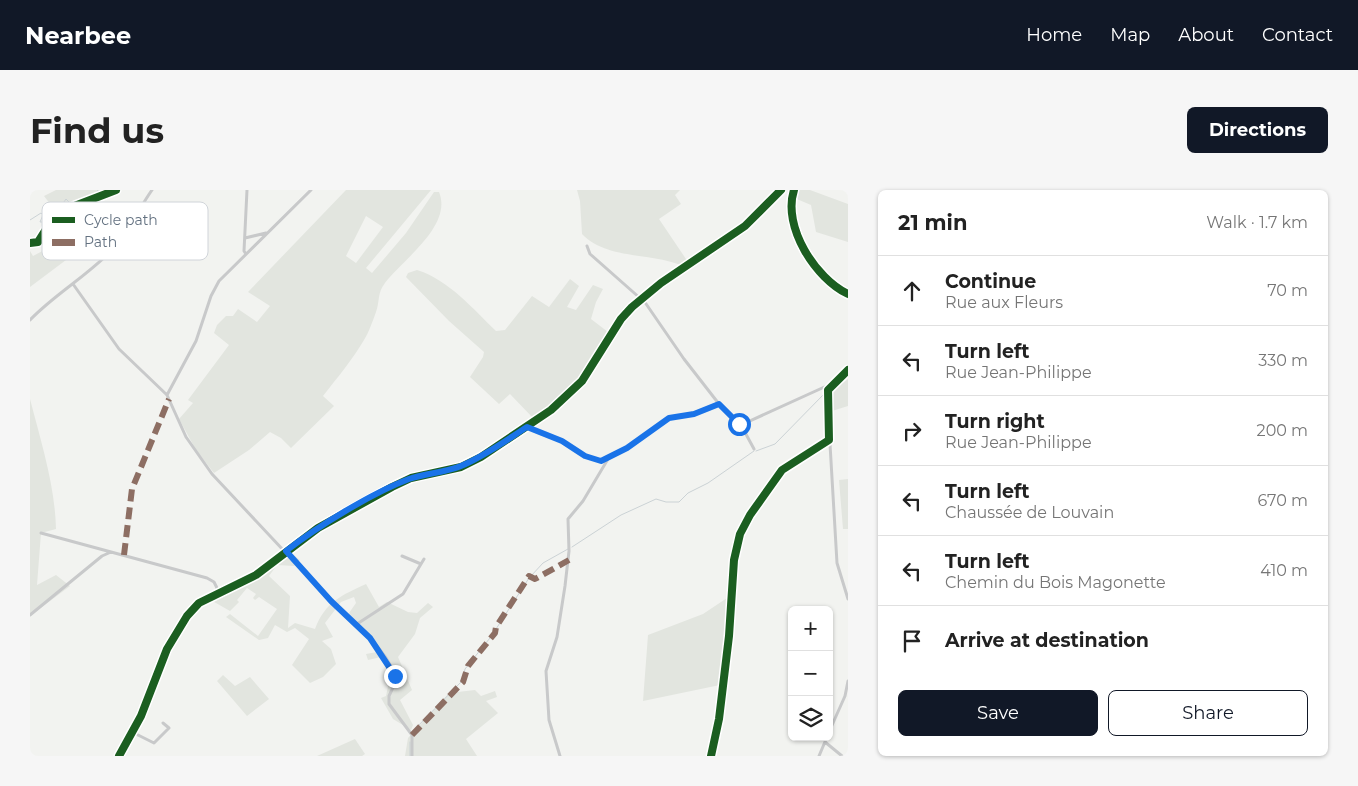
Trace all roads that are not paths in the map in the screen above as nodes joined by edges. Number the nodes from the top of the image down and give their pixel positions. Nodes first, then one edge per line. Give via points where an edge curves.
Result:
1 (116, 190) edge
2 (152, 190) edge
3 (247, 190) edge
4 (311, 190) edge
5 (781, 190) edge
6 (794, 190) edge
7 (85, 202) edge
8 (144, 202) edge
9 (267, 233) junction
10 (42, 236) edge
11 (245, 238) junction
12 (30, 243) edge
13 (586, 246) dead end
14 (246, 254) junction
15 (101, 260) edge
16 (73, 284) junction
17 (848, 294) edge
18 (641, 298) junction
19 (30, 320) edge
20 (848, 370) edge
21 (832, 383) junction
22 (167, 396) junction
23 (719, 404) junction
24 (741, 425) junction
25 (527, 427) junction
26 (830, 440) junction
27 (754, 449) dead end
28 (608, 458) junction
29 (758, 505) dead end
30 (41, 533) dead end
31 (286, 551) junction
32 (111, 552) junction
33 (402, 556) dead end
34 (424, 559) dead end
35 (421, 564) junction
36 (219, 592) junction
37 (848, 598) edge
38 (30, 615) edge
39 (357, 624) junction
40 (848, 681) edge
41 (163, 723) dead end
42 (833, 723) edge
43 (132, 732) junction
44 (825, 742) joint
45 (119, 756) edge
46 (412, 756) edge
47 (560, 756) edge
48 (819, 756) edge
49 (842, 756) edge

1 - 7 street
2 - 8 street
3 - 11 street
4 - 9 street
5 - 18 main road via 756,217
6 - 17 street via 792,209 803,249 834,287
9 - 11 street
9 - 14 street
10 - 12 street via 38,242
11 - 14 street
13 - 18 street via 590,254
14 - 22 street via 215,288 201,329
15 - 16 street
16 - 19 street
16 - 22 street via 119,349
18 - 23 street
18 - 25 main road via 621,319 582,382 560,404
20 - 21 street
21 - 24 street
21 - 26 street via 827,393
22 - 31 street via 195,451 212,474
23 - 24 street
23 - 28 street via 694,414 669,418
24 - 27 street
25 - 28 street via 562,441 585,456 601,461
25 - 31 main road via 481,457 393,486 318,528
26 - 29 street via 787,465
26 - 37 street via 837,563
28 - 47 street via 583,501 568,519 565,586 557,637 546,671 549,720
30 - 32 street
31 - 36 main road via 256,575
31 - 39 street via 331,601
32 - 36 street via 207,578 215,583
32 - 38 street
33 - 35 street
34 - 35 street
35 - 39 street via 403,594
36 - 43 main road via 196,607 173,633 146,706
39 - 46 street via 395,676 389,704 412,735
40 - 42 street
41 - 43 street via 169,728 154,743
43 - 45 main road
44 - 48 street
44 - 49 street

